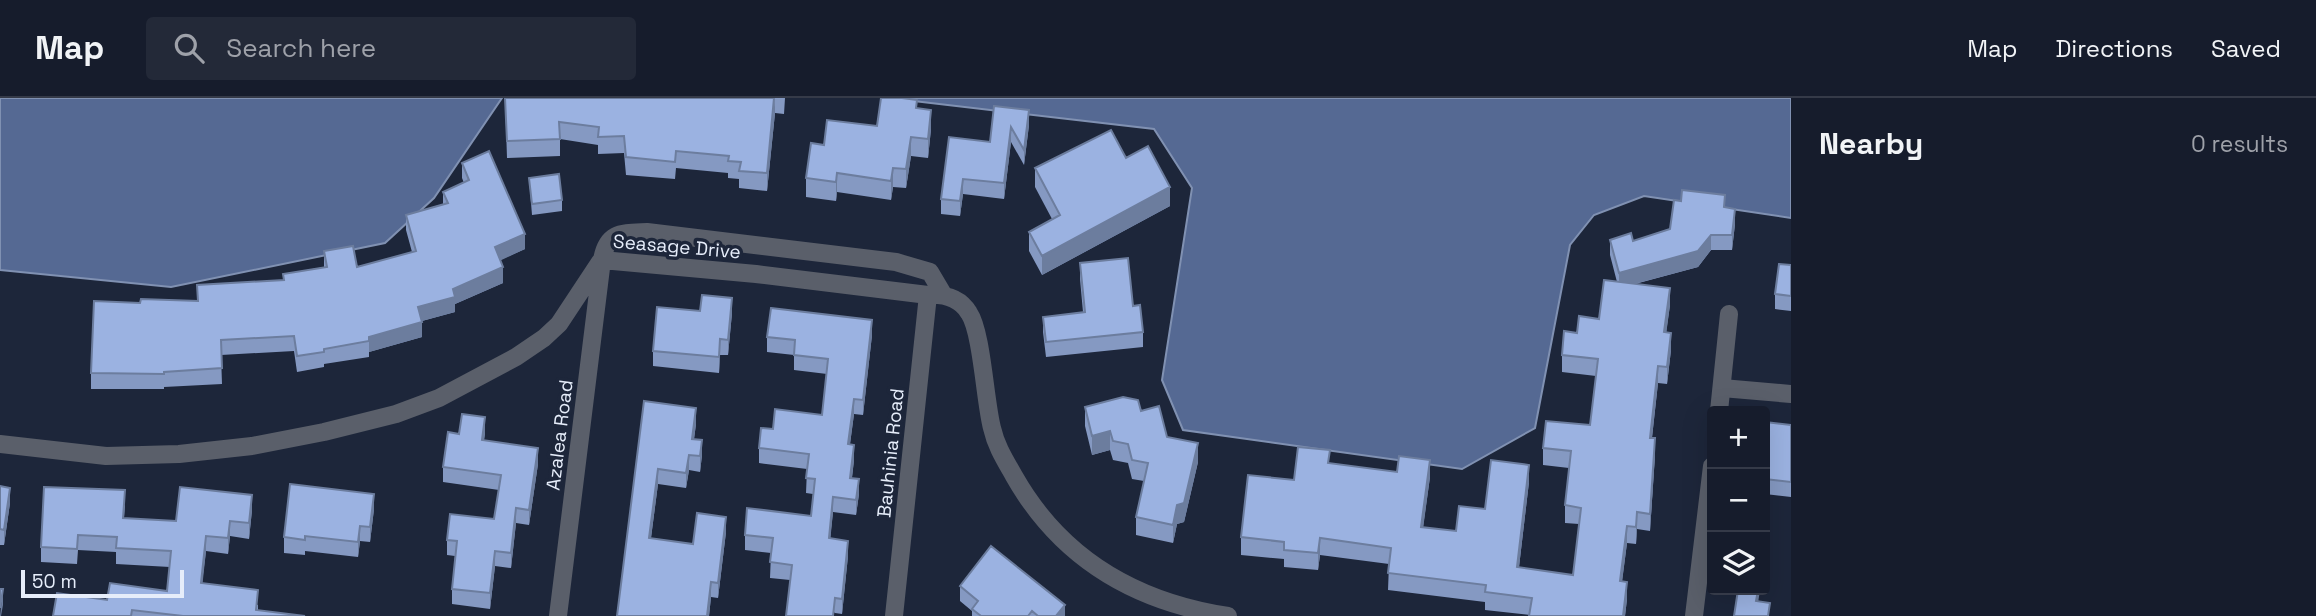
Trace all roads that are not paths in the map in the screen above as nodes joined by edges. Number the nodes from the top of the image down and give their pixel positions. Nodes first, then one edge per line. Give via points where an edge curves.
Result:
1 (602, 260) junction
2 (935, 295) junction
3 (1729, 314) dead end
4 (1722, 388) junction
5 (1791, 394) edge
6 (1720, 406) edge
7 (0, 444) edge
8 (1712, 469) edge
9 (558, 616) edge
10 (894, 616) edge
11 (1228, 616) edge
12 (1694, 616) edge

1 - 2 street, Seasage Drive
1 - 2 street via 604,247 617,235 647,232 896,262 930,272
1 - 7 street, Seasage Drive via 559,324 544,338 450,392 396,414 276,441 179,454 106,457
1 - 9 street, Azalea Road
2 - 10 street, Bauhinia Road
2 - 11 street via 956,300 970,314 998,448 1025,496 1058,535 1098,570 1140,592 1194,611
3 - 4 street
4 - 5 street
4 - 6 street
8 - 12 street

